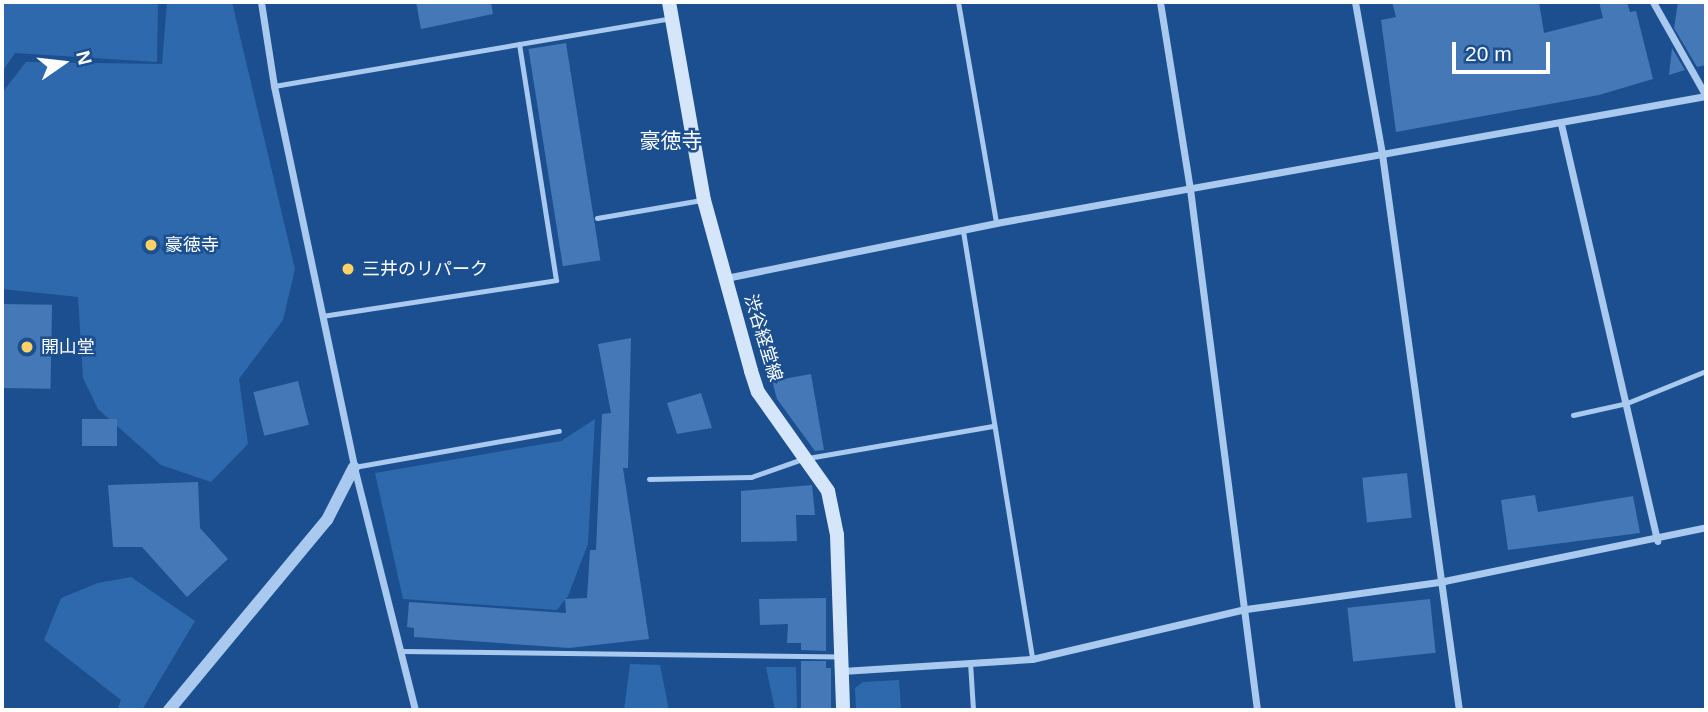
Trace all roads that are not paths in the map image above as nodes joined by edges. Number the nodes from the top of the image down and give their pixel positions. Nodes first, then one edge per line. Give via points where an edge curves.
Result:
1 (261, 2) edge
2 (669, 2) edge
3 (958, 2) edge
4 (1160, 2) edge
5 (1354, 2) edge
6 (1653, 2) edge
7 (671, 18) junction
8 (519, 44) junction
9 (274, 86) junction
10 (1706, 96) edge
11 (1560, 124) junction
12 (1382, 154) junction
13 (1190, 189) junction
14 (704, 200) junction
15 (597, 218) dead end
16 (996, 223) junction
17 (963, 231) junction
18 (725, 278) junction
19 (322, 316) junction
20 (1706, 371) edge
21 (1627, 403) junction
22 (1573, 415) dead end
23 (994, 426) junction
24 (559, 430) dead end
25 (802, 459) junction
26 (354, 467) junction
27 (649, 479) dead end
28 (1706, 527) edge
29 (1657, 541) junction
30 (1444, 581) junction
31 (1246, 609) junction
32 (401, 651) junction
33 (841, 656) junction
34 (1032, 659) junction
35 (970, 662) junction
36 (841, 671) junction
37 (169, 710) edge
38 (415, 710) edge
39 (843, 710) edge
40 (972, 710) edge
41 (1257, 710) edge
42 (1459, 710) edge

1 - 9 street
2 - 7 main road, 渋谷経堂線
3 - 16 lane
4 - 13 street
5 - 12 street
6 - 10 street
7 - 8 lane
7 - 14 main road, 渋谷経堂線
8 - 9 lane
8 - 19 lane via 556,280
9 - 19 street
10 - 11 street
11 - 12 street
11 - 21 street
12 - 13 street
12 - 30 street
13 - 16 street
13 - 31 street
14 - 15 lane
14 - 18 main road, 渋谷経堂線
16 - 17 street
17 - 18 street
17 - 23 lane
18 - 25 main road, 渋谷経堂線 via 758,392
19 - 26 street
20 - 21 lane
21 - 22 lane
21 - 29 street
23 - 25 lane
23 - 34 lane
24 - 26 lane
25 - 27 lane via 751,477
25 - 33 main road, 渋谷経堂線 via 828,491 836,535
26 - 32 street
26 - 37 street via 327,520
28 - 29 street
29 - 30 street
30 - 31 street
30 - 42 street
31 - 34 street
31 - 41 street
32 - 33 lane
32 - 38 street
33 - 36 main road, 渋谷経堂線
34 - 35 street
35 - 36 street
35 - 40 lane
36 - 39 main road, 渋谷経堂線

